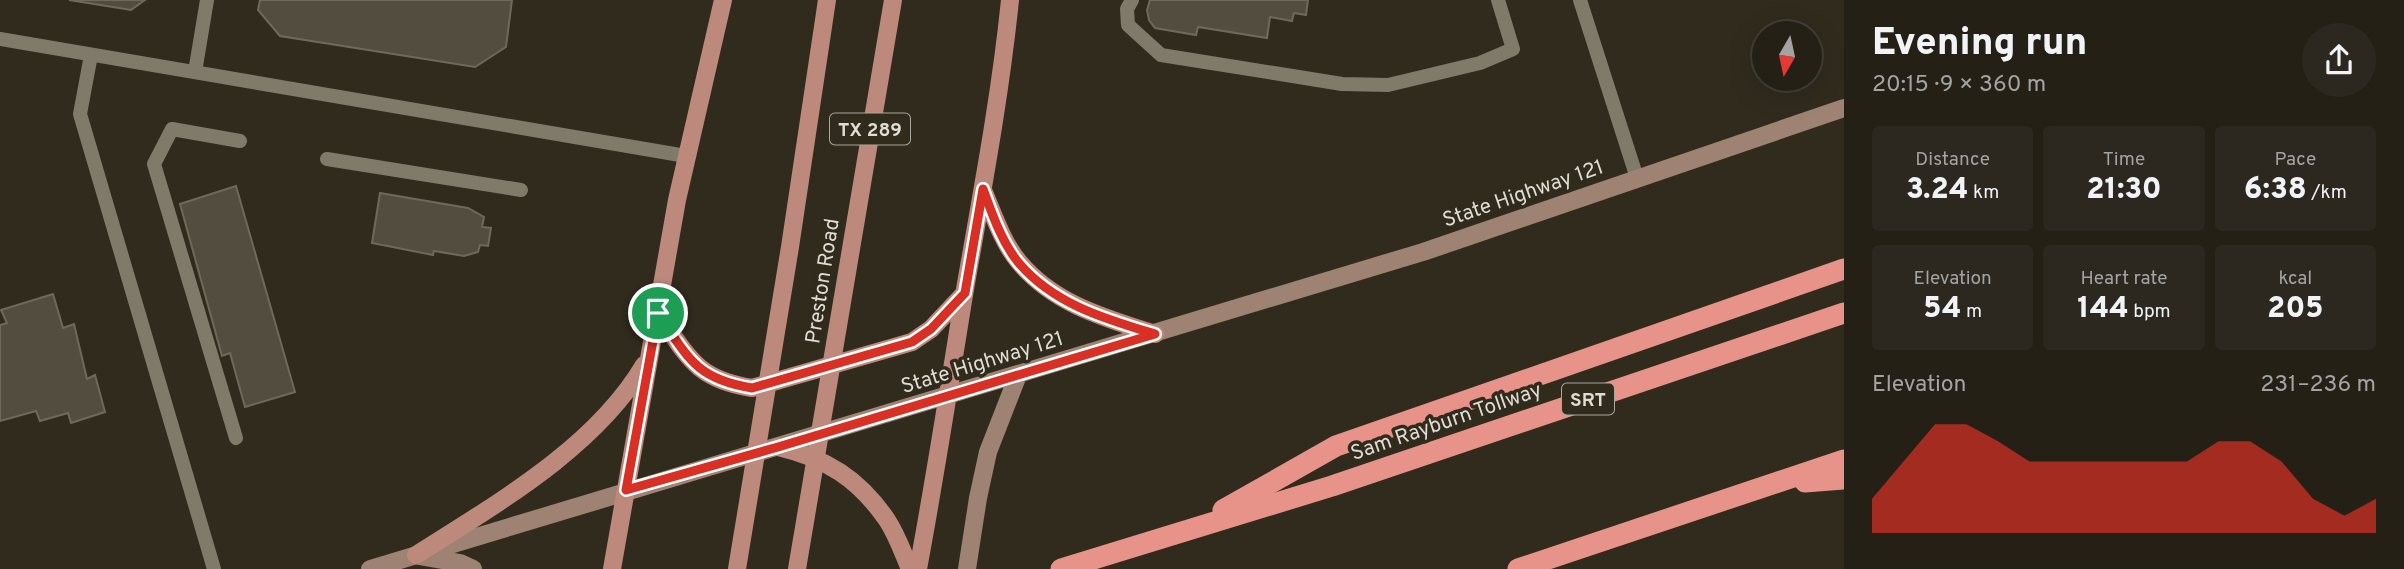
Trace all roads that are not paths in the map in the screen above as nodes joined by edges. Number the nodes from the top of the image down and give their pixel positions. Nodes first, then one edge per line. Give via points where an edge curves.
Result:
1 (207, 0) edge
2 (723, 0) edge
3 (827, 0) edge
4 (892, 0) edge
5 (1010, 0) edge
6 (1132, 0) edge
7 (1498, 0) edge
8 (1580, 0) edge
9 (0, 39) edge
10 (91, 55) junction
11 (195, 72) junction
12 (1844, 108) edge
13 (240, 141) dead end
14 (686, 156) junction
15 (327, 159) dead end
16 (1637, 178) junction
17 (983, 189) junction
18 (521, 190) dead end
19 (1844, 269) edge
20 (965, 293) junction
21 (658, 313) junction
22 (1844, 313) edge
23 (1155, 334) junction
24 (651, 353) junction
25 (1018, 375) junction
26 (947, 396) junction
27 (236, 438) dead end
28 (778, 447) junction
29 (1844, 460) edge
30 (1844, 479) edge
31 (1779, 484) junction
32 (626, 490) junction
33 (1184, 531) junction
34 (416, 555) junction
35 (214, 569) edge
36 (370, 569) edge
37 (473, 569) edge
38 (612, 569) edge
39 (737, 569) edge
40 (797, 569) edge
41 (910, 569) edge
42 (918, 569) edge
43 (967, 569) edge
44 (1061, 569) edge
45 (1518, 569) edge

1 - 11 lane
2 - 14 main road
3 - 39 main road, Preston Road / TX 289
4 - 40 main road, Preston Road / TX 289
5 - 17 main road
6 - 7 lane via 1127,9 1128,25 1161,55 1342,84 1388,85 1480,63 1513,49
8 - 16 lane
9 - 10 lane
10 - 11 lane
10 - 35 lane via 80,114
11 - 14 lane
12 - 16 main road, State Highway 121
13 - 27 lane via 172,129 154,164
14 - 21 main road
15 - 18 lane
16 - 23 main road, State Highway 121 via 1423,252
17 - 20 main road
17 - 23 main road via 1017,261 1042,285 1101,317
19 - 33 highway via 1336,446
20 - 21 main road via 912,342 752,388 708,376 686,354
20 - 26 main road
21 - 24 main road
22 - 33 highway, Sam Rayburn Tollway / SRT via 1332,486
23 - 25 main road, State Highway 121
24 - 32 main road
24 - 34 main road via 631,387 586,435 520,487
25 - 26 main road, State Highway 121
25 - 43 main road via 988,452
26 - 28 main road, State Highway 121
26 - 42 main road
28 - 32 main road, State Highway 121
28 - 41 main road via 807,454 841,471 867,495 888,522
29 - 31 highway
30 - 31 highway
31 - 45 highway
32 - 34 main road, State Highway 121
32 - 38 main road
33 - 44 highway, Sam Rayburn Tollway / SRT
34 - 36 main road, State Highway 121
34 - 37 main road

